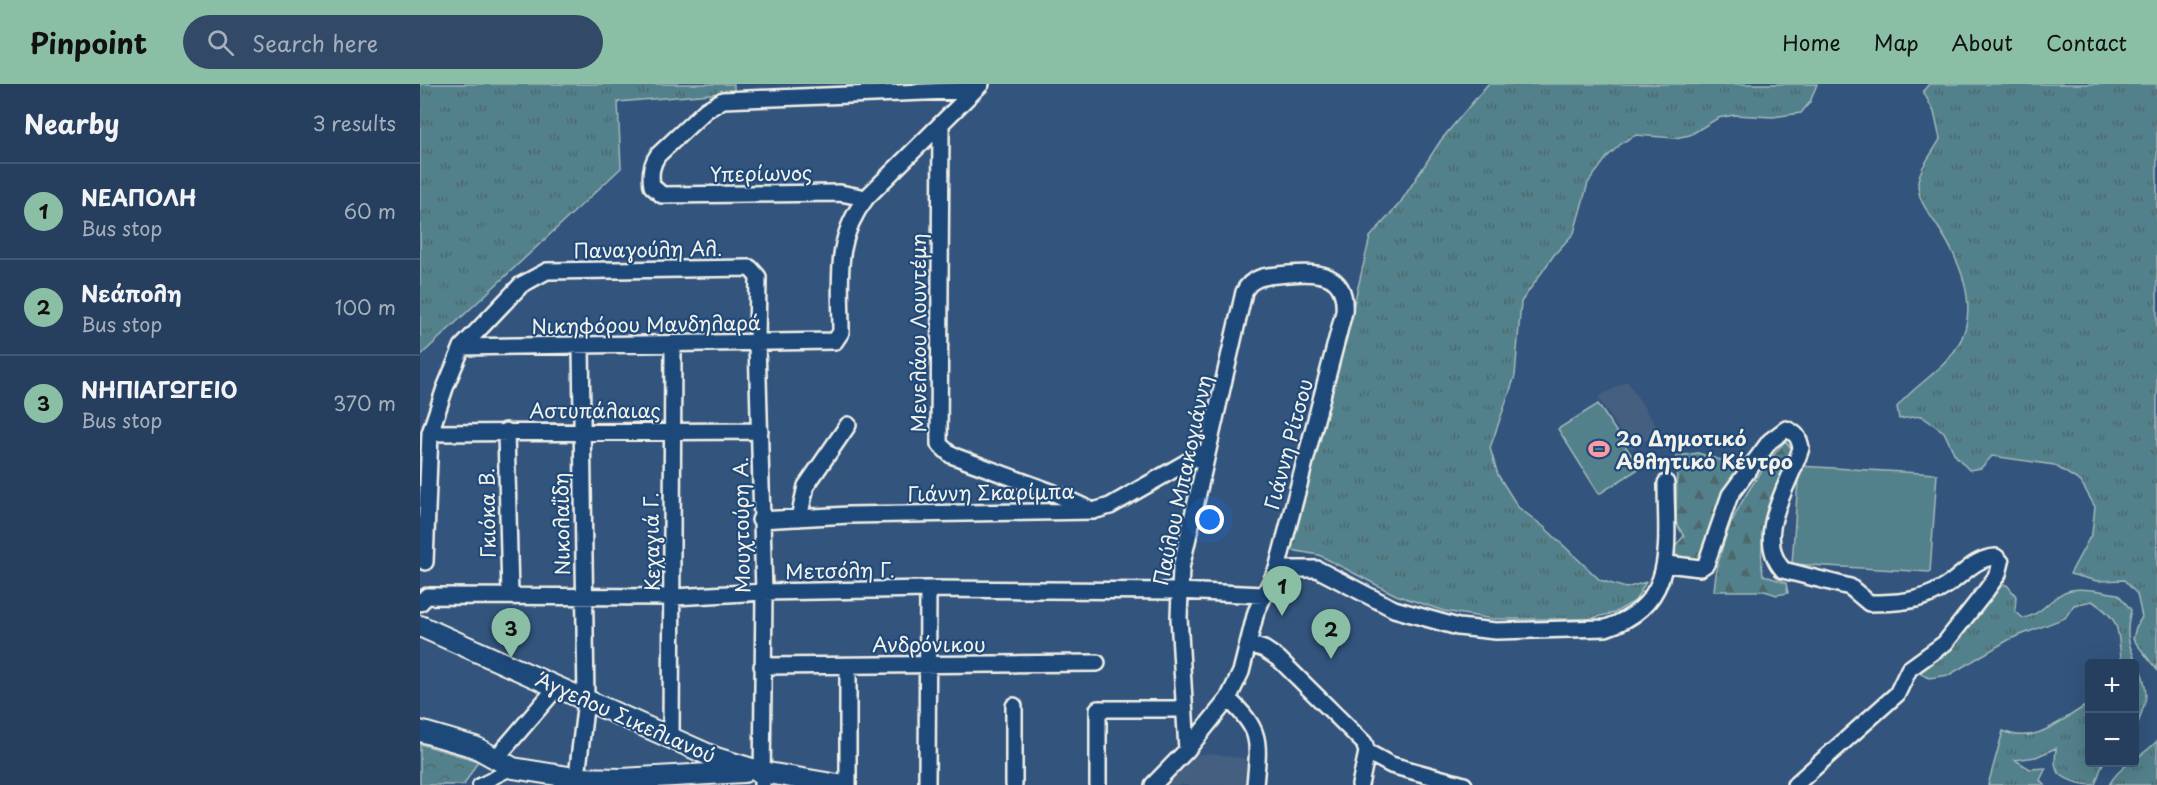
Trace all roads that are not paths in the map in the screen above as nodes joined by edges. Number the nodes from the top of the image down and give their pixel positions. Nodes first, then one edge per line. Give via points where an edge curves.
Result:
1 (978, 87) edge
2 (941, 126) junction
3 (866, 198) junction
4 (750, 268) joint
5 (1310, 272) joint
6 (757, 343) junction
7 (673, 345) junction
8 (580, 346) junction
9 (462, 347) junction
10 (848, 425) dead end
11 (506, 431) junction
12 (580, 431) junction
13 (670, 431) junction
14 (760, 431) junction
15 (430, 433) junction
16 (1208, 450) junction
17 (1666, 483) dead end
18 (1093, 511) junction
19 (799, 518) junction
20 (760, 520) junction
21 (425, 562) dead end
22 (1666, 564) junction
23 (1277, 569) junction
24 (927, 589) junction
25 (1179, 591) junction
26 (764, 592) junction
27 (510, 595) junction
28 (583, 595) junction
29 (1263, 595) junction
30 (674, 597) junction
31 (420, 603) edge
32 (420, 626) edge
33 (1249, 644) junction
34 (1097, 663) dead end
35 (928, 665) junction
36 (762, 666) junction
37 (848, 666) junction
38 (558, 686) junction
39 (1228, 699) junction
40 (586, 700) junction
41 (1014, 706) dead end
42 (1183, 709) junction
43 (420, 731) edge
44 (671, 739) junction
45 (1186, 750) junction
46 (1367, 752) junction
47 (497, 757) junction
48 (513, 768) junction
49 (762, 778) edge
50 (576, 782) edge
51 (479, 785) edge
52 (838, 785) edge
53 (848, 785) edge
54 (927, 785) edge
55 (1014, 785) edge
56 (1098, 785) edge
57 (1153, 785) edge
58 (1255, 785) edge
59 (1360, 785) edge
60 (1464, 785) edge
61 (1795, 785) edge

1 - 2 street
1 - 3 street, Υπερίωνος via 732,98 715,104 653,162 650,174 657,192 673,195 840,193
2 - 3 street
2 - 18 street, Μενελάου Λουντέμη via 939,444 951,455
3 - 6 street, Νικηφόρου Μανδηλαρά via 852,216 841,255 842,332 838,339
4 - 6 street, Μουχτούρη Α. via 758,277
4 - 9 street, Παναγούλη Αλ. via 547,271 521,285
5 - 16 street, Παύλου Μπακογιάννη via 1263,277 1247,285
5 - 23 street, Γιάννη Ρίτσου via 1337,283 1343,291 1344,312
6 - 7 street, Νικηφόρου Μανδηλαρά
6 - 14 street, Μουχτούρη Α.
7 - 8 street, Νικηφόρου Μανδηλαρά
7 - 13 street, Κεχαγιά Γ.
8 - 9 street, Νικηφόρου Μανδηλαρά
8 - 12 street, Νικολαΐδη
9 - 15 street
10 - 19 street via 806,486
11 - 12 street, Αστυπάλαιας
11 - 15 street, Αστυπάλαιας
11 - 27 street, Γκιόκα Β.
12 - 13 street, Αστυπάλαιας
12 - 28 street, Νικολαΐδη
13 - 14 street, Αστυπάλαιας
13 - 30 street, Κεχαγιά Γ.
14 - 20 street, Μουχτούρη Α.
15 - 21 street
16 - 18 street, Γιάννη Σκαρίμπα via 1110,506
16 - 25 street, Παύλου Μπακογιάννη
17 - 22 street
18 - 19 street, Γιάννη Σκαρίμπα
19 - 20 street, Γιάννη Σκαρίμπα
20 - 26 street, Μουχτούρη Α.
22 - 23 street via 1650,599 1622,623 1560,631 1458,627 1394,609 1317,569
22 - 61 street via 1700,568 1706,564 1731,495 1770,441 1786,429 1794,432 1801,448 1773,516 1773,546 1777,563 1784,570 1850,587 1869,603 1899,603 1940,590 1974,562 1996,557 2001,562 1998,574 1945,644 1909,669 1897,694
23 - 29 street, Γιάννη Ρίτσου
24 - 25 street, Μετσόλη Γ.
24 - 26 street, Μετσόλη Γ.
24 - 35 street
25 - 29 street, Μετσόλη Γ.
25 - 42 street, Παύλου Μπακογιάννη
26 - 30 street, Μετσόλη Γ.
26 - 36 street, Μουχτούρη Α.
27 - 28 street, Μετσόλη Γ.
27 - 31 street, Μετσόλη Γ. via 427,596
28 - 30 street, Μετσόλη Γ.
28 - 40 street, Νικολαΐδη
29 - 33 street, Γιάννη Ρίτσου
30 - 44 street, Κεχαγιά Γ.
32 - 38 street, Άγγελου Σικελιανού
33 - 39 street
33 - 46 street via 1272,653 1364,743
34 - 35 street, Ανδρόνικου
35 - 37 street, Ανδρόνικου
35 - 54 street
36 - 37 street, Ανδρόνικου
36 - 49 street, Μουχτούρη Α.
37 - 53 street
38 - 40 street, Άγγελου Σικελιανού
38 - 47 street
39 - 45 street
39 - 58 street via 1257,734
40 - 44 street, Άγγελου Σικελιανού
40 - 50 street, Νικολαΐδη
41 - 55 street
42 - 45 street, Παύλου Μπακογιάννη
42 - 56 street via 1098,709
43 - 47 street
44 - 49 street, Άγγελου Σικελιανού
45 - 57 street
46 - 59 street
46 - 60 street via 1391,765
47 - 48 street
48 - 50 street
48 - 51 street
49 - 50 street
49 - 52 street, Άγγελου Σικελιανού

